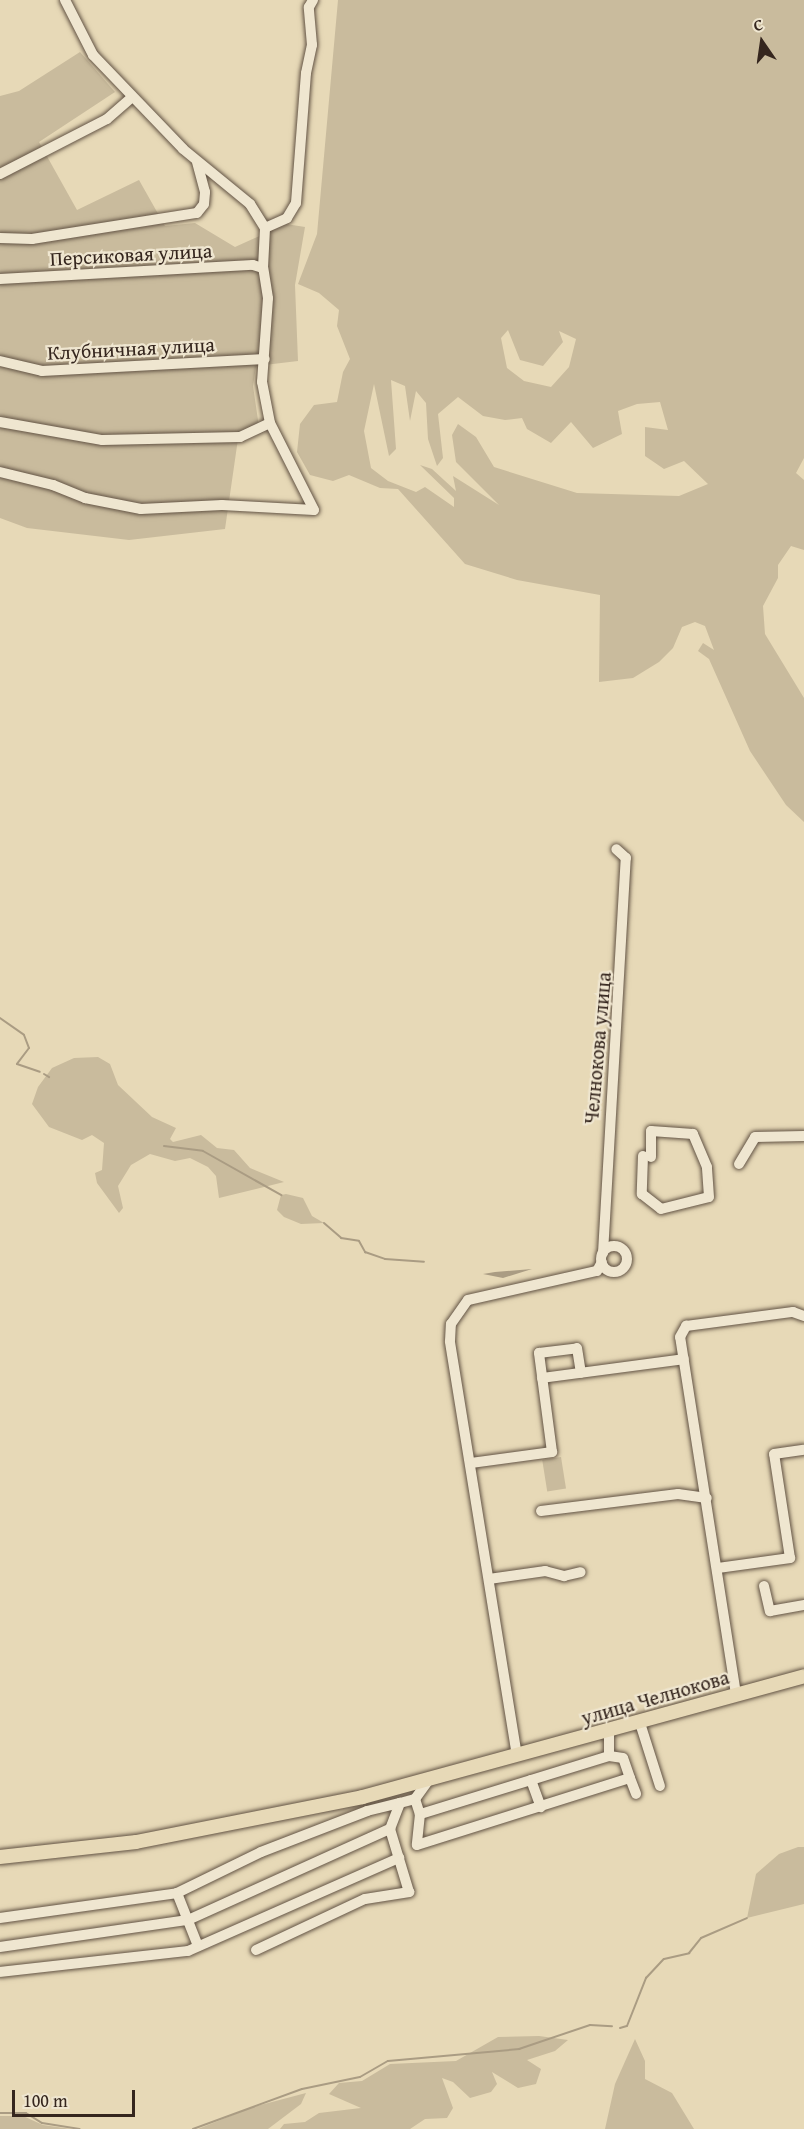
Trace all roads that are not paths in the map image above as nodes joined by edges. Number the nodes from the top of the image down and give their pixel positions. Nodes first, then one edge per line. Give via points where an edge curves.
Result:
1 (65, 0) edge
2 (313, 0) edge
3 (132, 97) junction
4 (197, 162) junction
5 (0, 174) edge
6 (265, 228) junction
7 (0, 238) edge
8 (263, 268) junction
9 (0, 279) edge
10 (265, 359) junction
11 (0, 362) edge
12 (0, 422) edge
13 (270, 423) junction
14 (0, 472) edge
15 (616, 849) dead end
16 (804, 1136) edge
17 (647, 1156) joint
18 (739, 1164) dead end
19 (804, 1316) edge
20 (684, 1359) junction
21 (580, 1373) junction
22 (542, 1378) junction
23 (804, 1450) edge
24 (471, 1463) junction
25 (707, 1498) junction
26 (541, 1511) dead end
27 (718, 1568) junction
28 (581, 1572) dead end
29 (489, 1579) junction
30 (765, 1586) dead end
31 (804, 1605) edge
32 (804, 1676) edge
33 (736, 1694) junction
34 (640, 1723) junction
35 (609, 1731) junction
36 (517, 1756) junction
37 (609, 1756) junction
38 (431, 1777) junction
39 (630, 1778) junction
40 (531, 1780) junction
41 (660, 1786) dead end
42 (636, 1794) dead end
43 (415, 1799) junction
44 (400, 1803) junction
45 (541, 1807) junction
46 (420, 1814) junction
47 (390, 1829) junction
48 (0, 1857) edge
49 (399, 1858) junction
50 (177, 1893) junction
51 (0, 1918) edge
52 (188, 1920) junction
53 (198, 1946) junction
54 (0, 1947) edge
55 (256, 1950) dead end
56 (0, 1972) edge

1 - 3 street via 93,55
2 - 6 street via 309,7 312,45 306,73 296,203 286,218
3 - 4 street
3 - 5 street via 106,118
4 - 6 street via 250,204
4 - 7 street via 205,192 204,204 197,213 32,239
6 - 8 street
8 - 9 street, Персиковая улица via 253,265
8 - 10 street via 268,298
10 - 11 street, Клубничная улица via 42,371
10 - 13 street via 262,382
12 - 13 street via 102,440 240,436
13 - 14 street via 314,510 222,505 141,509 85,498 53,484
15 - 24 street, Челнокова улица via 626,858 602,1257 597,1271 468,1300 458,1310 450,1341
16 - 18 street via 755,1137
17 - 17 street via 642,1194 661,1209 709,1197 707,1167 693,1134 651,1131
19 - 20 street via 793,1312 686,1326 680,1337
20 - 21 street
20 - 25 street
21 - 22 street
21 - 22 street via 577,1348 567,1349 539,1353
22 - 24 street via 552,1452
23 - 27 street via 774,1454 790,1558
24 - 29 street
25 - 26 street via 678,1494
25 - 27 street
27 - 33 street
28 - 29 street via 564,1576 545,1571
29 - 36 street
30 - 31 street via 770,1611
32 - 33 main road, улица Челнокова
33 - 34 main road, улица Челнокова
34 - 35 main road, улица Челнокова
34 - 41 street
35 - 36 main road, улица Челнокова
35 - 37 street
36 - 38 main road, улица Челнокова
37 - 39 street via 623,1758
37 - 40 street
38 - 43 street
38 - 48 main road, улица Челнокова via 341,1802 136,1842
39 - 42 street
39 - 45 street
40 - 45 street
40 - 46 street
43 - 44 street
43 - 46 street
44 - 47 street
44 - 50 street via 261,1852
45 - 46 street via 417,1845
47 - 49 street
47 - 52 street
49 - 53 street
49 - 55 street via 409,1892 365,1899
50 - 51 street
50 - 52 street
52 - 53 street
52 - 54 street
53 - 56 street via 188,1951

